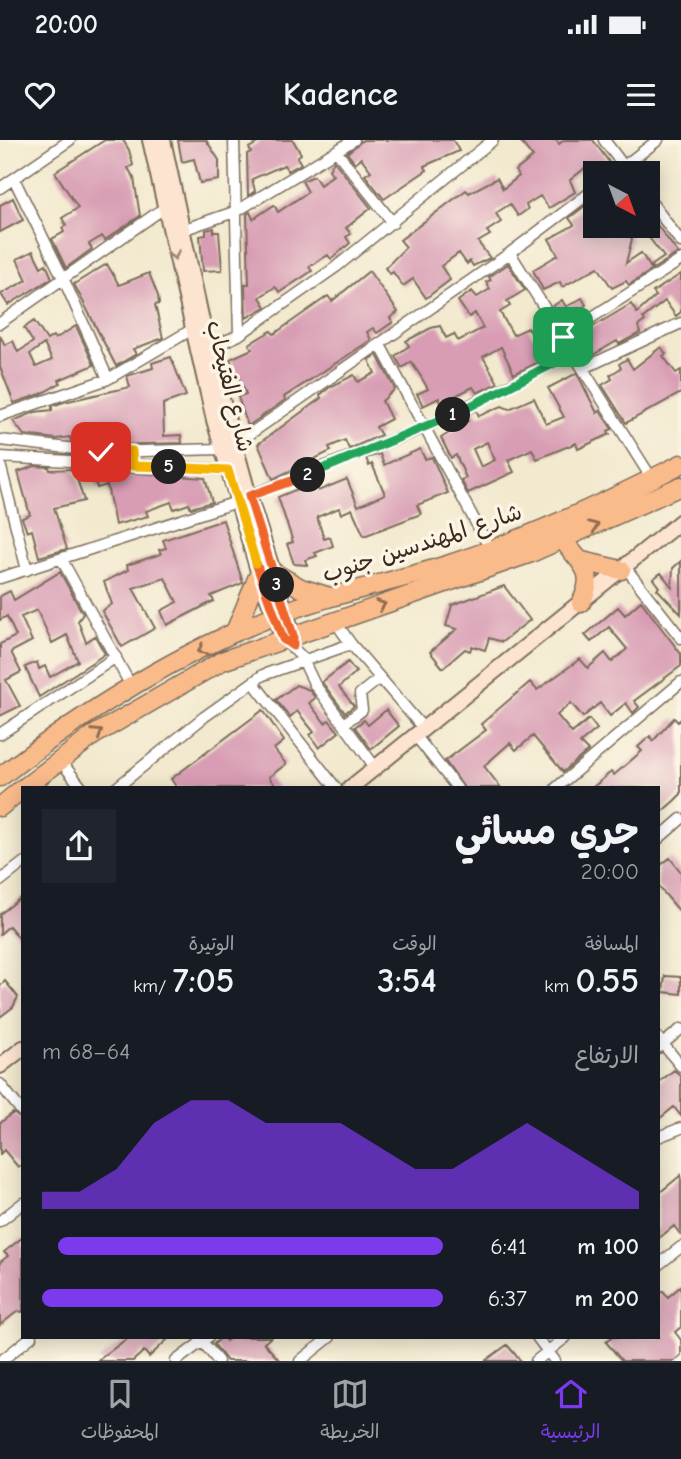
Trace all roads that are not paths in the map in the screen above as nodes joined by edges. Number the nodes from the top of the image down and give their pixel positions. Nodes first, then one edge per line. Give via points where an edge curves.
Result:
1 (150, 140) edge
2 (163, 140) edge
3 (234, 140) edge
4 (354, 140) edge
5 (493, 140) edge
6 (604, 140) edge
7 (658, 140) edge
8 (64, 142) edge
9 (336, 151) junction
10 (617, 161) edge
11 (634, 161) edge
12 (13, 179) junction
13 (0, 188) edge
14 (583, 198) edge
15 (164, 208) junction
16 (237, 211) junction
17 (660, 214) edge
18 (393, 223) junction
19 (182, 230) junction
20 (681, 242) edge
21 (510, 253) junction
22 (681, 260) edge
23 (64, 280) junction
24 (0, 323) edge
25 (681, 323) edge
26 (191, 330) junction
27 (239, 335) junction
28 (563, 337) junction
29 (379, 343) junction
30 (208, 349) junction
31 (574, 353) junction
32 (584, 368) junction
33 (108, 379) junction
34 (0, 416) edge
35 (426, 427) junction
36 (0, 440) edge
37 (228, 447) junction
38 (132, 451) junction
39 (0, 457) edge
40 (0, 464) edge
41 (681, 464) edge
42 (133, 466) junction
43 (228, 470) junction
44 (652, 479) junction
45 (681, 486) edge
46 (243, 499) junction
47 (681, 521) edge
48 (559, 532) junction
49 (490, 550) junction
50 (62, 560) junction
51 (582, 561) junction
52 (623, 569) junction
53 (27, 570) junction
54 (266, 573) junction
55 (0, 578) edge
56 (334, 598) junction
57 (581, 603) junction
58 (280, 614) junction
59 (334, 620) junction
60 (235, 632) junction
61 (681, 638) edge
62 (289, 640) junction
63 (351, 644) junction
64 (116, 657) junction
65 (303, 660) junction
66 (380, 678) junction
67 (253, 682) junction
68 (681, 682) edge
69 (131, 686) junction
70 (345, 723) junction
71 (419, 732) junction
72 (0, 734) edge
73 (60, 760) junction
74 (375, 767) junction
75 (0, 777) edge
76 (26, 786) edge
77 (80, 786) edge
78 (119, 786) edge
79 (334, 786) edge
80 (352, 786) edge
81 (456, 786) edge
82 (558, 786) edge
83 (21, 790) edge
84 (0, 807) edge
85 (681, 819) edge
86 (660, 837) edge
87 (21, 865) edge
88 (0, 881) edge
89 (681, 1029) edge
90 (660, 1043) edge
91 (21, 1050) edge
92 (0, 1066) edge
93 (681, 1066) edge
94 (0, 1084) edge
95 (21, 1110) edge
96 (681, 1128) edge
97 (660, 1136) edge
98 (21, 1204) edge
99 (1, 1217) edge
100 (681, 1247) edge
101 (660, 1263) edge
102 (28, 1339) edge
103 (203, 1339) edge
104 (328, 1339) edge
105 (538, 1339) edge
106 (564, 1339) edge
107 (548, 1352) junction
108 (1, 1361) edge
109 (176, 1361) edge
110 (218, 1361) edge
111 (300, 1361) edge
112 (536, 1361) edge
113 (555, 1361) edge

1 - 15 main road, شارع الفتيحاب
2 - 19 main road, شارع الفتيحاب
3 - 16 street
4 - 9 street
5 - 18 street
6 - 10 street
7 - 11 street
8 - 12 street
9 - 16 street
9 - 18 street
12 - 13 street
12 - 23 street
14 - 21 street
15 - 23 street
15 -> 26 main road, شارع الفتيحاب
16 - 19 street
16 - 27 street
17 - 20 street
18 - 27 street
19 - 30 main road, شارع الفتيحاب
21 - 28 street
21 - 29 street
22 - 28 street
23 - 24 street
23 - 33 street
25 - 32 street
26 - 33 street
26 - 37 main road, شارع الفتيحاب
27 - 30 street
28 - 31 street
29 - 35 street
29 - 37 street
30 - 37 main road, شارع الفتيحاب
31 - 32 street
31 - 35 street
32 - 44 street
33 - 34 street
35 - 46 street
35 - 49 street
36 - 38 street via 72,451
37 - 38 street
37 - 43 main road, شارع الفتيحاب
37 - 46 main road, شارع الفتيحاب
38 - 42 street
39 - 42 street
40 - 53 street
41 - 44 highway, شارع المهندسين جنوب
42 - 43 street
43 - 46 main road, شارع الفتيحاب
44 - 48 highway, شارع المهندسين جنوب
48 -> 45 highway, شارع المهندسين جنوب
46 - 50 street
46 - 54 main road, شارع الفتيحاب
47 - 52 main road
48 - 49 highway, شارع المهندسين جنوب
48 - 51 highway
59 -> 48 highway, شارع المهندسين جنوب
49 - 56 highway, شارع المهندسين جنوب
50 - 53 street
50 - 64 street
51 - 52 highway
51 - 57 highway via 589,578
52 - 57 main road
52 - 61 street
53 - 55 street
54 - 56 highway
54 - 58 main road, شارع الفتيحاب
54 - 60 highway
56 - 58 highway, شارع المهندسين جنوب
57 - 71 main road
58 - 60 highway, شارع المهندسين جنوب
58 - 62 main road, شارع الفتيحاب
59 - 62 highway, شارع المهندسين جنوب
59 - 63 street
60 -> 69 highway, شارع المهندسين جنوب
62 - 65 street
73 -> 62 highway, شارع المهندسين جنوب via 222,661
63 - 65 street
63 - 66 street
64 - 69 street
64 - 72 street
65 - 67 street
65 - 70 street via 315,685
66 - 70 street via 360,694 362,710
66 - 71 street
67 - 78 street
67 - 79 street
68 - 82 street
69 - 75 highway, شارع المهندسين جنوب
70 - 74 street
71 - 74 main road
71 - 81 street
73 - 76 highway, شارع المهندسين جنوب
73 - 77 street
74 - 80 main road
83 - 84 highway, شارع المهندسين جنوب
85 - 86 street
87 - 88 street
89 - 90 street
90 - 93 street
91 - 92 main road
94 - 95 street
96 - 97 street
98 - 99 street
100 - 101 street
102 - 108 street
103 - 109 street
103 - 110 street
104 - 111 street
105 - 107 street
106 - 107 street
107 - 112 street
107 - 113 street

